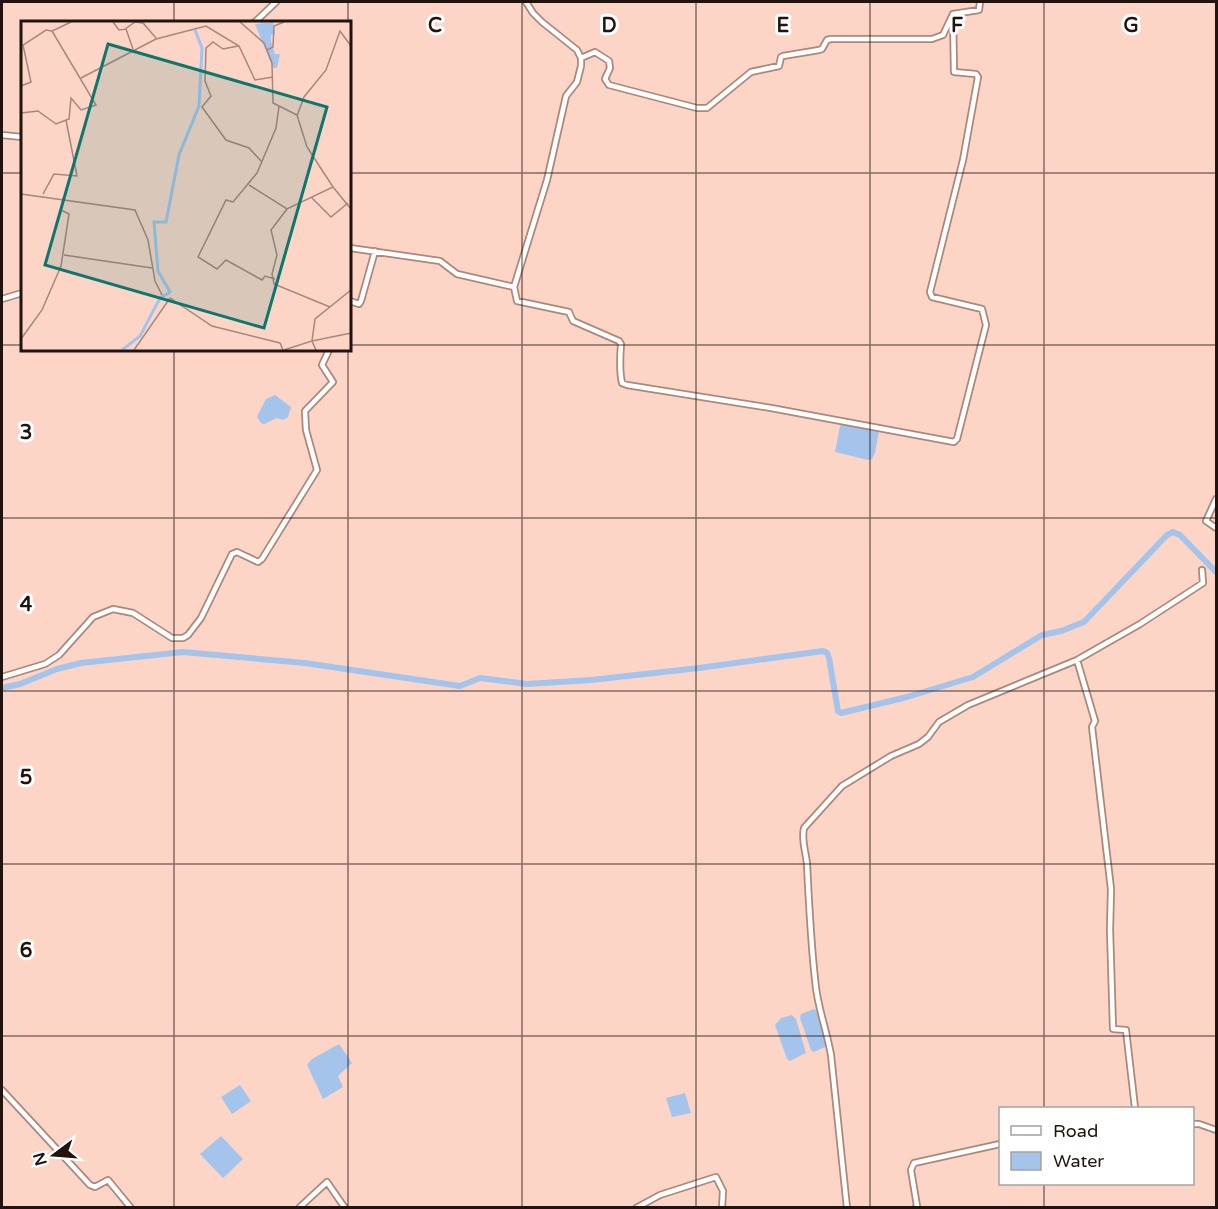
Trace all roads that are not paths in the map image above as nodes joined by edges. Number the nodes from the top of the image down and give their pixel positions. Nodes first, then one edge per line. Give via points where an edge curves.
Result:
1 (276, 2) edge
2 (526, 2) edge
3 (980, 2) edge
4 (953, 14) junction
5 (256, 21) edge
6 (581, 58) junction
7 (2, 135) edge
8 (21, 137) edge
9 (351, 248) edge
10 (375, 251) junction
11 (514, 287) junction
12 (21, 293) edge
13 (2, 299) edge
14 (351, 301) edge
15 (328, 351) edge
16 (1216, 499) edge
17 (1216, 528) edge
18 (1202, 570) dead end
19 (1077, 660) junction
20 (2, 677) edge
21 (2, 1090) edge
22 (1136, 1107) edge
23 (1194, 1124) edge
24 (1216, 1130) edge
25 (999, 1144) edge
26 (131, 1208) edge
27 (299, 1208) edge
28 (345, 1208) edge
29 (636, 1208) edge
30 (722, 1208) edge
31 (847, 1208) edge
32 (915, 1208) edge

1 - 5 street
2 - 6 street
3 - 4 street via 979,10
4 - 6 street via 943,35 932,39 831,39 826,40 822,49 783,56 779,66 751,72 707,108 609,85 605,79 609,61 595,52
4 - 11 street via 954,72 978,77 963,160 930,292 932,297 982,309 986,325 954,442 622,383 619,340 573,321 569,312 517,302
6 - 11 street via 577,82 566,96 548,180
7 - 8 street
9 - 10 street
10 - 11 street via 440,261 457,274
10 - 14 street via 361,301
12 - 13 street
15 - 20 street via 322,365 333,382 305,411 317,470 262,559 258,562 237,552 232,554 201,618 188,635 172,638 133,613 113,609 93,617 59,655 45,664
16 - 17 street via 1206,521
18 - 19 street via 1203,583
19 - 22 street via 1095,721 1092,726 1111,889 1113,1029 1126,1030
19 - 31 street via 968,705 939,722 919,744 842,786 804,828 816,989 831,1055
21 - 26 street via 90,1185 95,1187 108,1180
23 - 24 street
25 - 32 street via 914,1163 911,1170
27 - 28 street via 327,1182
29 - 30 street via 660,1195 716,1177 723,1191

